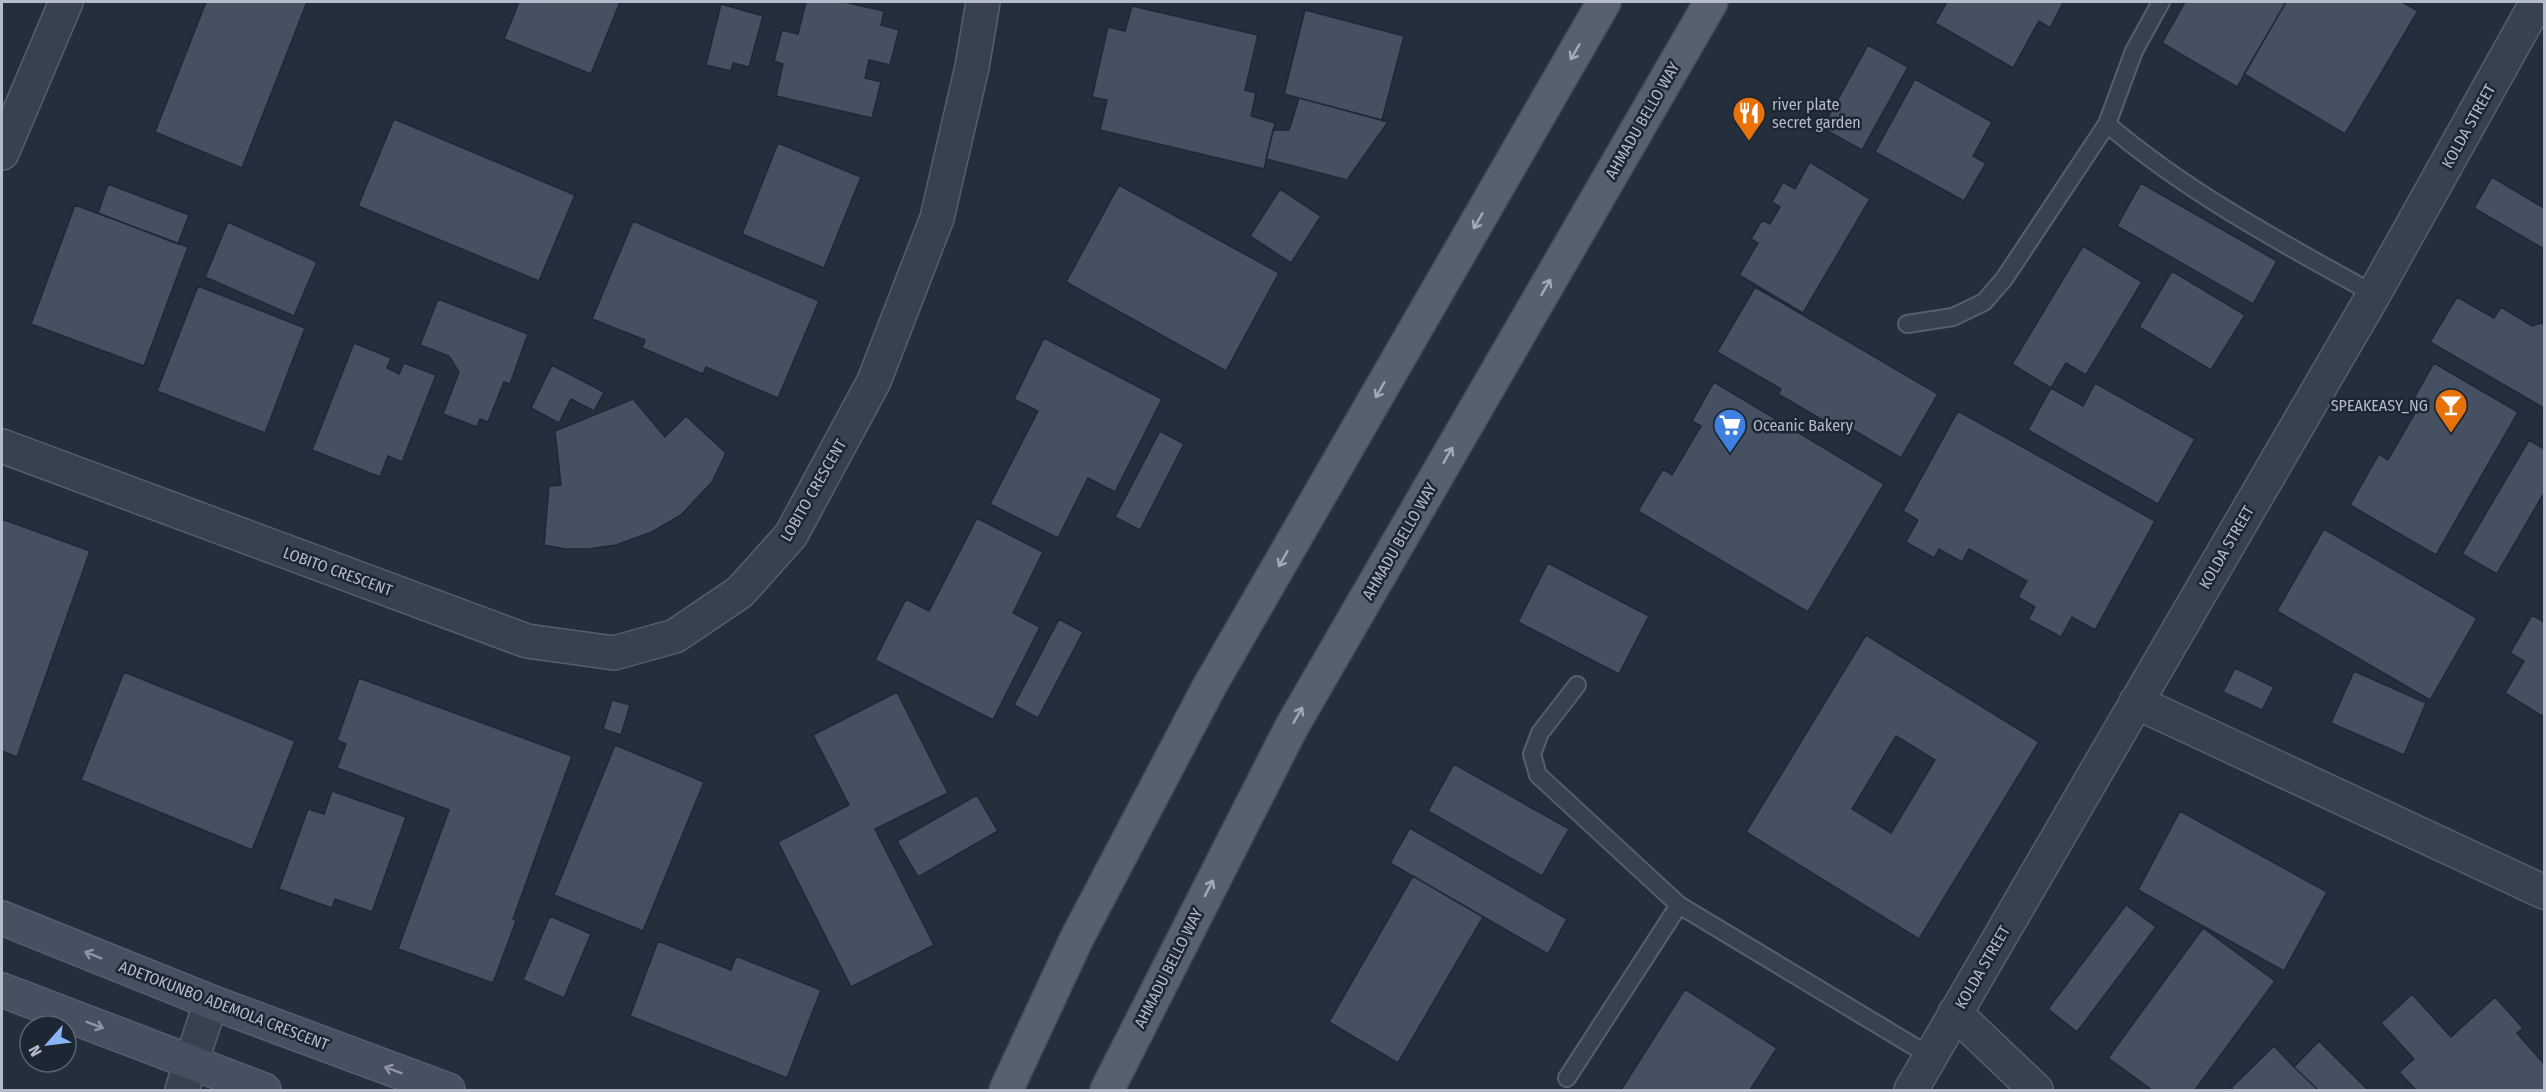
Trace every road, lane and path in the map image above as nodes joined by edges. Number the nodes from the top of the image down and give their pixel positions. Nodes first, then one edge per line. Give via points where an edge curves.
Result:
1 (66, 2) edge
2 (983, 2) edge
3 (1604, 2) edge
4 (1711, 2) edge
5 (2161, 2) edge
6 (2537, 2) edge
7 (2107, 124) junction
8 (2, 153) edge
9 (2374, 294) junction
10 (1906, 324) dead end
11 (2, 446) edge
12 (1577, 686) dead end
13 (2136, 702) junction
14 (2544, 892) edge
15 (1679, 905) junction
16 (2, 918) edge
17 (2, 990) edge
18 (211, 1002) junction
19 (1955, 1013) junction
20 (1930, 1056) junction
21 (186, 1076) edge
22 (1567, 1078) dead end
23 (264, 1090) edge
24 (448, 1090) edge
25 (1006, 1090) edge
26 (1107, 1090) edge
27 (1911, 1090) edge
28 (2036, 1090) edge

1 - 8 street
2 - 11 street, LOBITO CRESCENT via 937,218 874,381 791,535 740,592 675,636 614,654 527,641
3 -> 25 main road via 1209,687 1077,938
26 -> 4 main road, AHMADU BELLO WAY via 1291,728
5 - 7 lane via 2134,51
6 - 9 street, KOLDA STREET
7 - 9 lane via 2138,151 2240,219
7 - 10 lane via 2016,261 1984,302 1953,317
9 - 13 street, KOLDA STREET
12 - 15 lane via 1540,734 1532,754 1538,775
13 - 14 street
13 - 19 street, KOLDA STREET
15 - 20 lane
15 - 22 lane
18 -> 16 main road, ADETOKUNBO ADEMOLA CRESCENT
17 -> 21 main road
18 - 21 street
24 -> 18 main road, ADETOKUNBO ADEMOLA CRESCENT
19 - 20 street, KOLDA STREET
19 - 28 street
20 - 27 street, KOLDA STREET
21 - 23 main road

